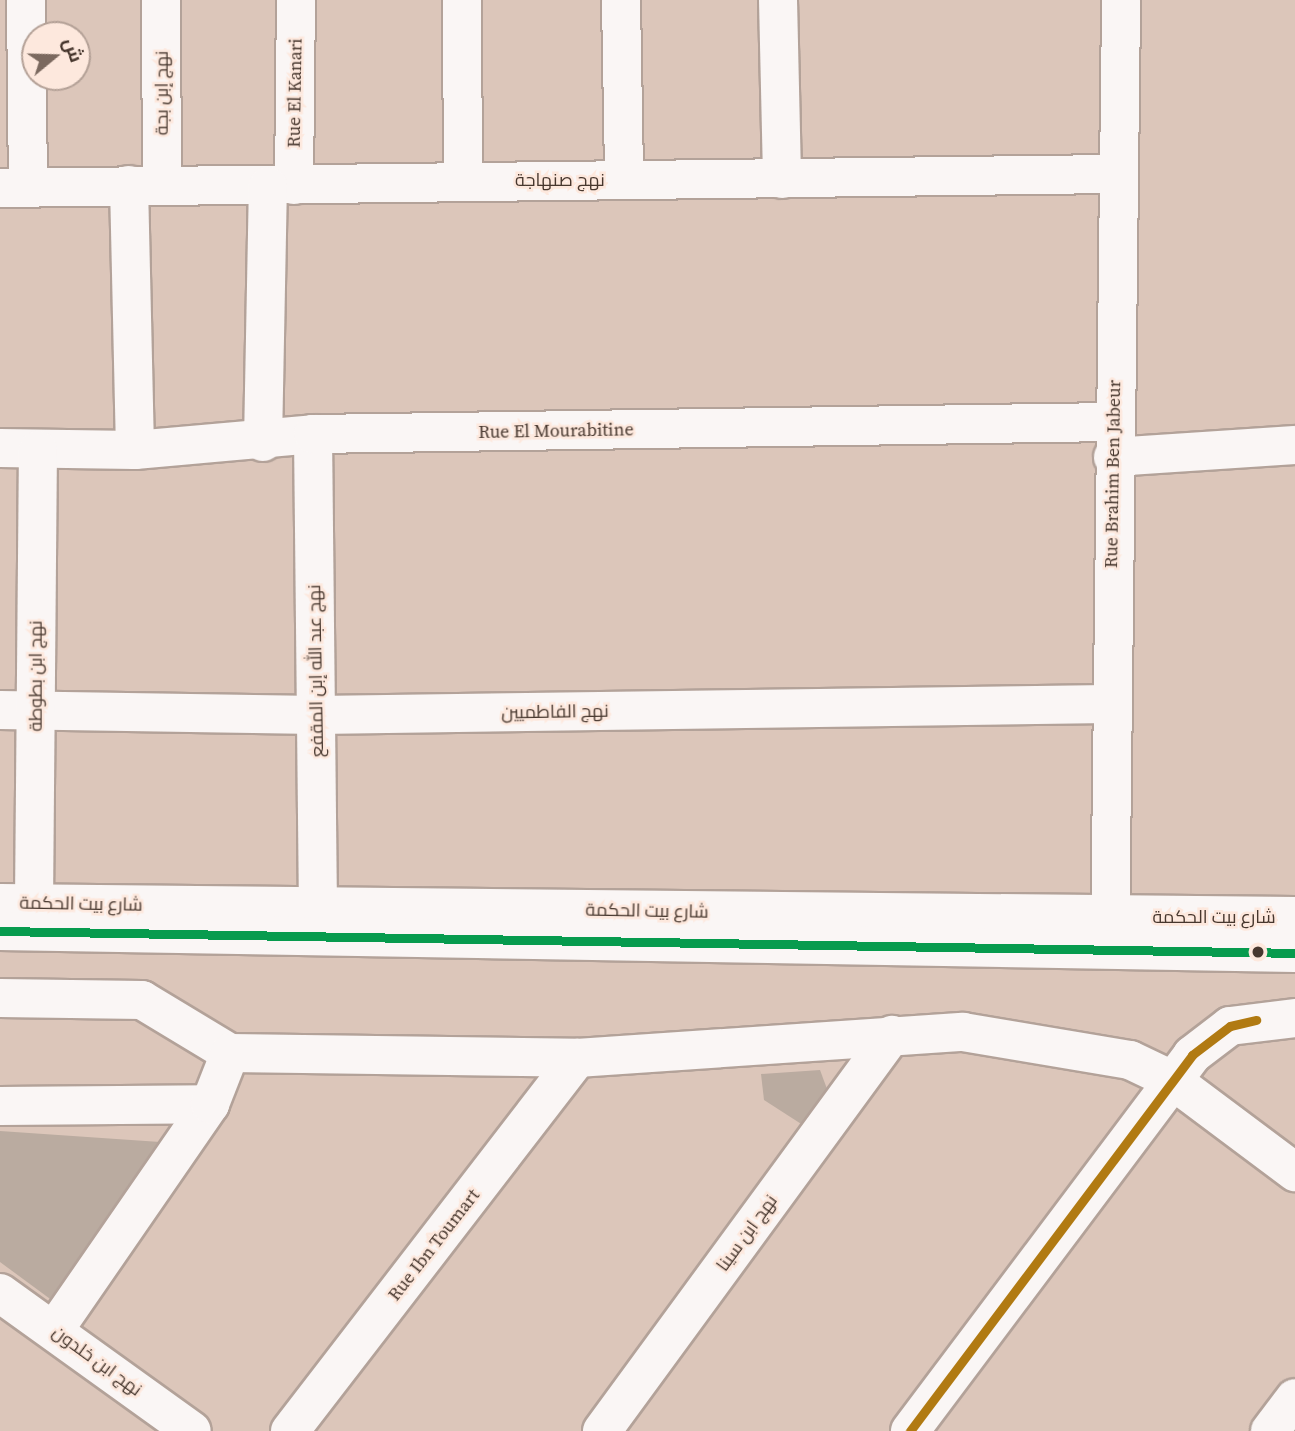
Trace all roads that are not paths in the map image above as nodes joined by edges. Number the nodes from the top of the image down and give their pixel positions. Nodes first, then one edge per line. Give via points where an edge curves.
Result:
1 (26, 0) edge
2 (161, 0) edge
3 (296, 0) edge
4 (462, 0) edge
5 (621, 0) edge
6 (778, 0) edge
7 (1121, 0) edge
8 (1119, 174) junction
9 (782, 179) junction
10 (463, 180) junction
11 (624, 180) junction
12 (146, 186) junction
13 (281, 186) junction
14 (14, 187) edge
15 (313, 434) junction
16 (1113, 440) junction
17 (263, 442) junction
18 (1295, 445) edge
19 (0, 448) edge
20 (38, 450) junction
21 (135, 450) junction
22 (1109, 705) junction
23 (18, 710) edge
24 (317, 716) junction
25 (17, 903) edge
26 (318, 908) junction
27 (1295, 916) edge
28 (0, 931) edge
29 (1110, 932) junction
30 (1295, 953) edge
31 (0, 998) edge
32 (1295, 1018) edge
33 (892, 1035) junction
34 (230, 1053) junction
35 (577, 1058) junction
36 (1172, 1080) junction
37 (210, 1104) junction
38 (0, 1106) edge
39 (1295, 1172) edge
40 (0, 1293) edge
41 (55, 1329) junction
42 (1295, 1398) edge
43 (192, 1431) edge
44 (290, 1431) edge
45 (602, 1431) edge
46 (910, 1431) edge
47 (1270, 1431) edge

1 - 14 street
2 - 12 street, نهج إبن بجة
3 - 13 street, Rue El Kanari
4 - 10 street
5 - 11 street
6 - 9 street
7 - 8 street, Rue Brahim Ben Jabeur
8 - 9 street, نهج صنهاجة
8 - 16 street, Rue Brahim Ben Jabeur
9 - 11 street, نهج صنهاجة
10 - 11 street, نهج صنهاجة
10 - 13 street, نهج صنهاجة
12 - 13 street, نهج صنهاجة
12 - 14 street, نهج صنهاجة
12 - 21 street, نهج إبن بجة
13 - 17 street, Rue El Kanari
15 - 16 street, Rue El Mourabitine
15 - 17 street, Rue El Mourabitine
15 - 24 street, نهج عبد الله إبن المقفع
16 - 18 street, Rue El Mourabitine
16 - 22 street, Rue Brahim Ben Jabeur
17 - 21 street, Rue El Mourabitine
19 - 20 street, Rue El Mourabitine
20 - 21 street, Rue El Mourabitine
20 - 23 street, نهج ابن بطوطة
22 - 24 street, نهج الفاطميين
22 - 29 street, Rue Brahim Ben Jabeur
23 - 24 street, نهج الفاطميين
23 - 25 street, نهج ابن بطوطة
24 - 26 street, نهج عبد الله إبن المقفع
25 - 26 street, شارع بيت الحكمة
26 - 29 street, شارع بيت الحكمة
27 - 29 street, شارع بيت الحكمة
28 - 29 street, شارع بيت الحكمة
29 - 30 street, شارع بيت الحكمة
31 - 34 street via 142,1000
32 - 36 street via 1230,1026
33 - 35 street
33 - 36 street via 963,1032 1043,1041 1130,1060
33 - 45 street, نهج ابن سينا
34 - 35 street
34 - 37 street
35 - 44 street, Rue Ibn Toumart
36 - 39 street
36 - 46 street
37 - 38 street
37 - 41 street
40 - 41 street, نهج ابن خلدون
41 - 43 street, نهج ابن خلدون
42 - 47 street

